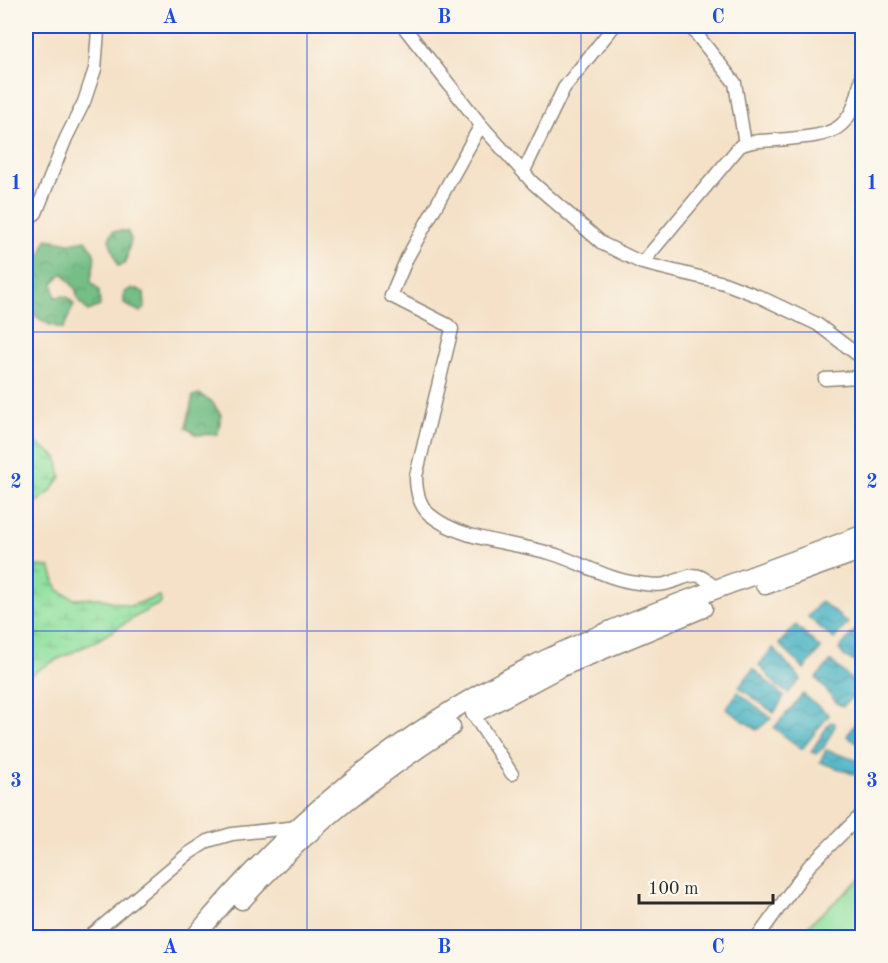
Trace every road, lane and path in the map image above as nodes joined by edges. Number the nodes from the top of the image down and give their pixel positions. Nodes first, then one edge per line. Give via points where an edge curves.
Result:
1 (90, 26) edge
2 (403, 26) edge
3 (614, 26) edge
4 (690, 26) edge
5 (862, 73) edge
6 (481, 125) junction
7 (745, 144) junction
8 (524, 171) junction
9 (27, 219) edge
10 (26, 244) edge
11 (642, 263) junction
12 (862, 358) edge
13 (862, 374) edge
14 (825, 378) dead end
15 (862, 535) edge
16 (862, 550) edge
17 (717, 590) junction
18 (473, 714) junction
19 (512, 774) dead end
20 (862, 814) edge
21 (298, 827) junction
22 (88, 938) edge
23 (194, 938) edge
24 (208, 938) edge
25 (757, 938) edge

1 - 9 street via 98,31 92,80 36,213
2 - 6 street
3 - 8 street via 564,88
4 - 7 street via 735,83
5 - 7 street via 854,108 846,121 830,133
6 - 8 street
6 - 17 street via 406,258 392,296 452,329 416,476 421,505 429,514 471,535 558,556 607,575 637,583 664,584 696,574
7 - 11 street via 736,149
8 - 11 street via 603,244
9 - 10 street
11 - 12 street via 724,283 766,300 817,324
13 - 14 street
15 - 17 highway
16 - 18 highway via 628,637
17 - 21 highway via 640,618 501,683 389,754
18 - 19 street
18 - 24 highway via 357,794 288,854
20 - 25 street via 809,866
21 - 22 street via 232,834 208,841
21 - 23 highway via 245,878

